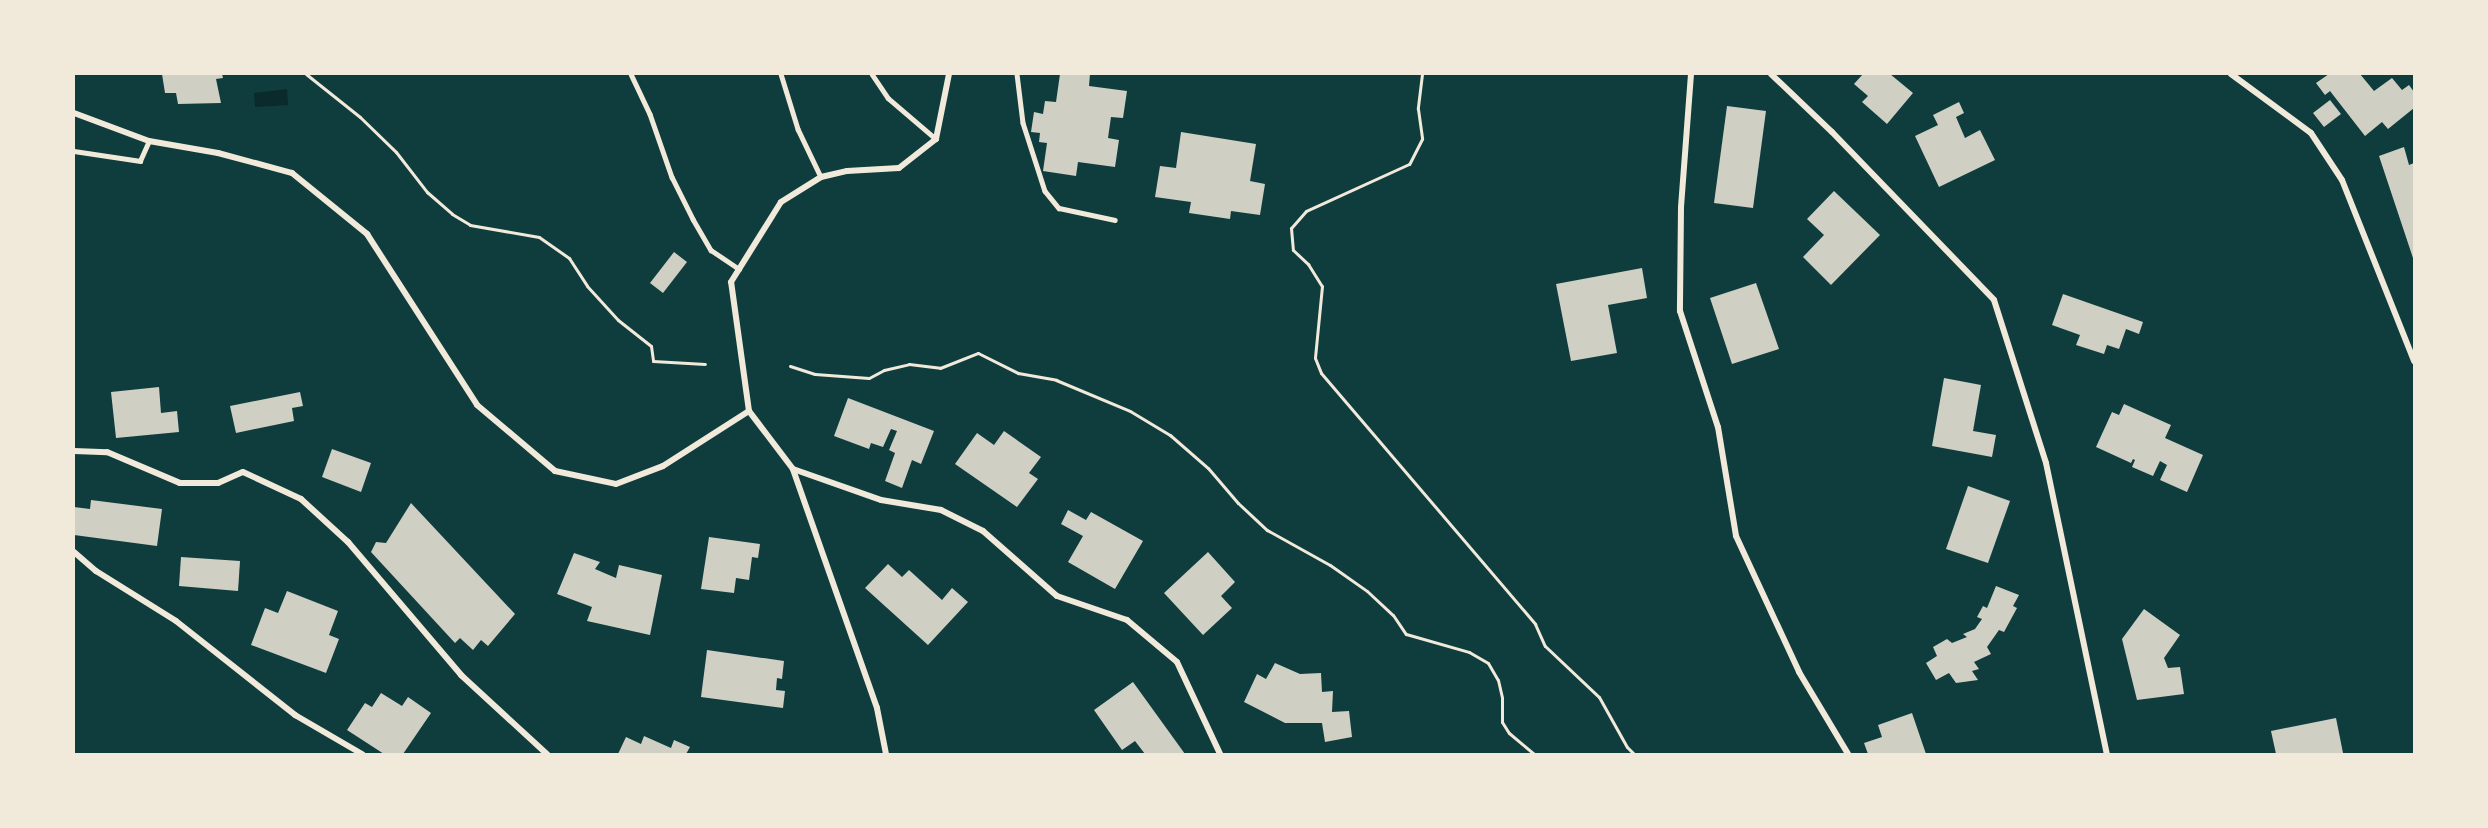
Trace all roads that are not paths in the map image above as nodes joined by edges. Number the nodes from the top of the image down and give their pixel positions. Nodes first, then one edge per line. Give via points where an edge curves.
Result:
1 (631, 74) edge
2 (781, 74) edge
3 (872, 74) edge
4 (949, 74) edge
5 (1017, 74) edge
6 (1690, 74) edge
7 (1771, 74) edge
8 (2231, 74) edge
9 (74, 113) edge
10 (936, 139) junction
11 (149, 141) junction
12 (74, 151) edge
13 (821, 177) junction
14 (1115, 220) dead end
15 (739, 269) junction
16 (2415, 361) edge
17 (749, 411) junction
18 (74, 451) edge
19 (793, 470) junction
20 (74, 552) edge
21 (362, 754) edge
22 (548, 754) edge
23 (886, 754) edge
24 (1220, 754) edge
25 (1848, 754) edge
26 (2107, 754) edge

1 - 15 lane via 693,219 711,250
2 - 13 lane via 798,129
3 - 10 lane via 888,98
4 - 10 street
5 - 14 lane via 1023,123 1045,192 1059,208
6 - 25 street via 1681,208 1680,311 1718,427 1736,536 1798,672
7 - 26 street via 1994,300 2046,463
8 - 16 street via 2311,133 2342,180
9 - 11 street
10 - 13 street via 899,168
11 - 12 lane via 140,161
11 - 17 street via 218,153 292,173 309,186 367,234 477,405 555,471 616,484 663,466
13 - 15 street via 781,202
15 - 17 street via 731,282
17 - 19 street
18 - 22 street via 107,452 180,483 218,483 243,472 301,499 348,542 461,675
19 - 23 street via 877,708
19 - 24 street via 881,500 941,510 983,531 1057,596 1127,620 1177,662
20 - 21 street via 96,571 176,621 295,715

